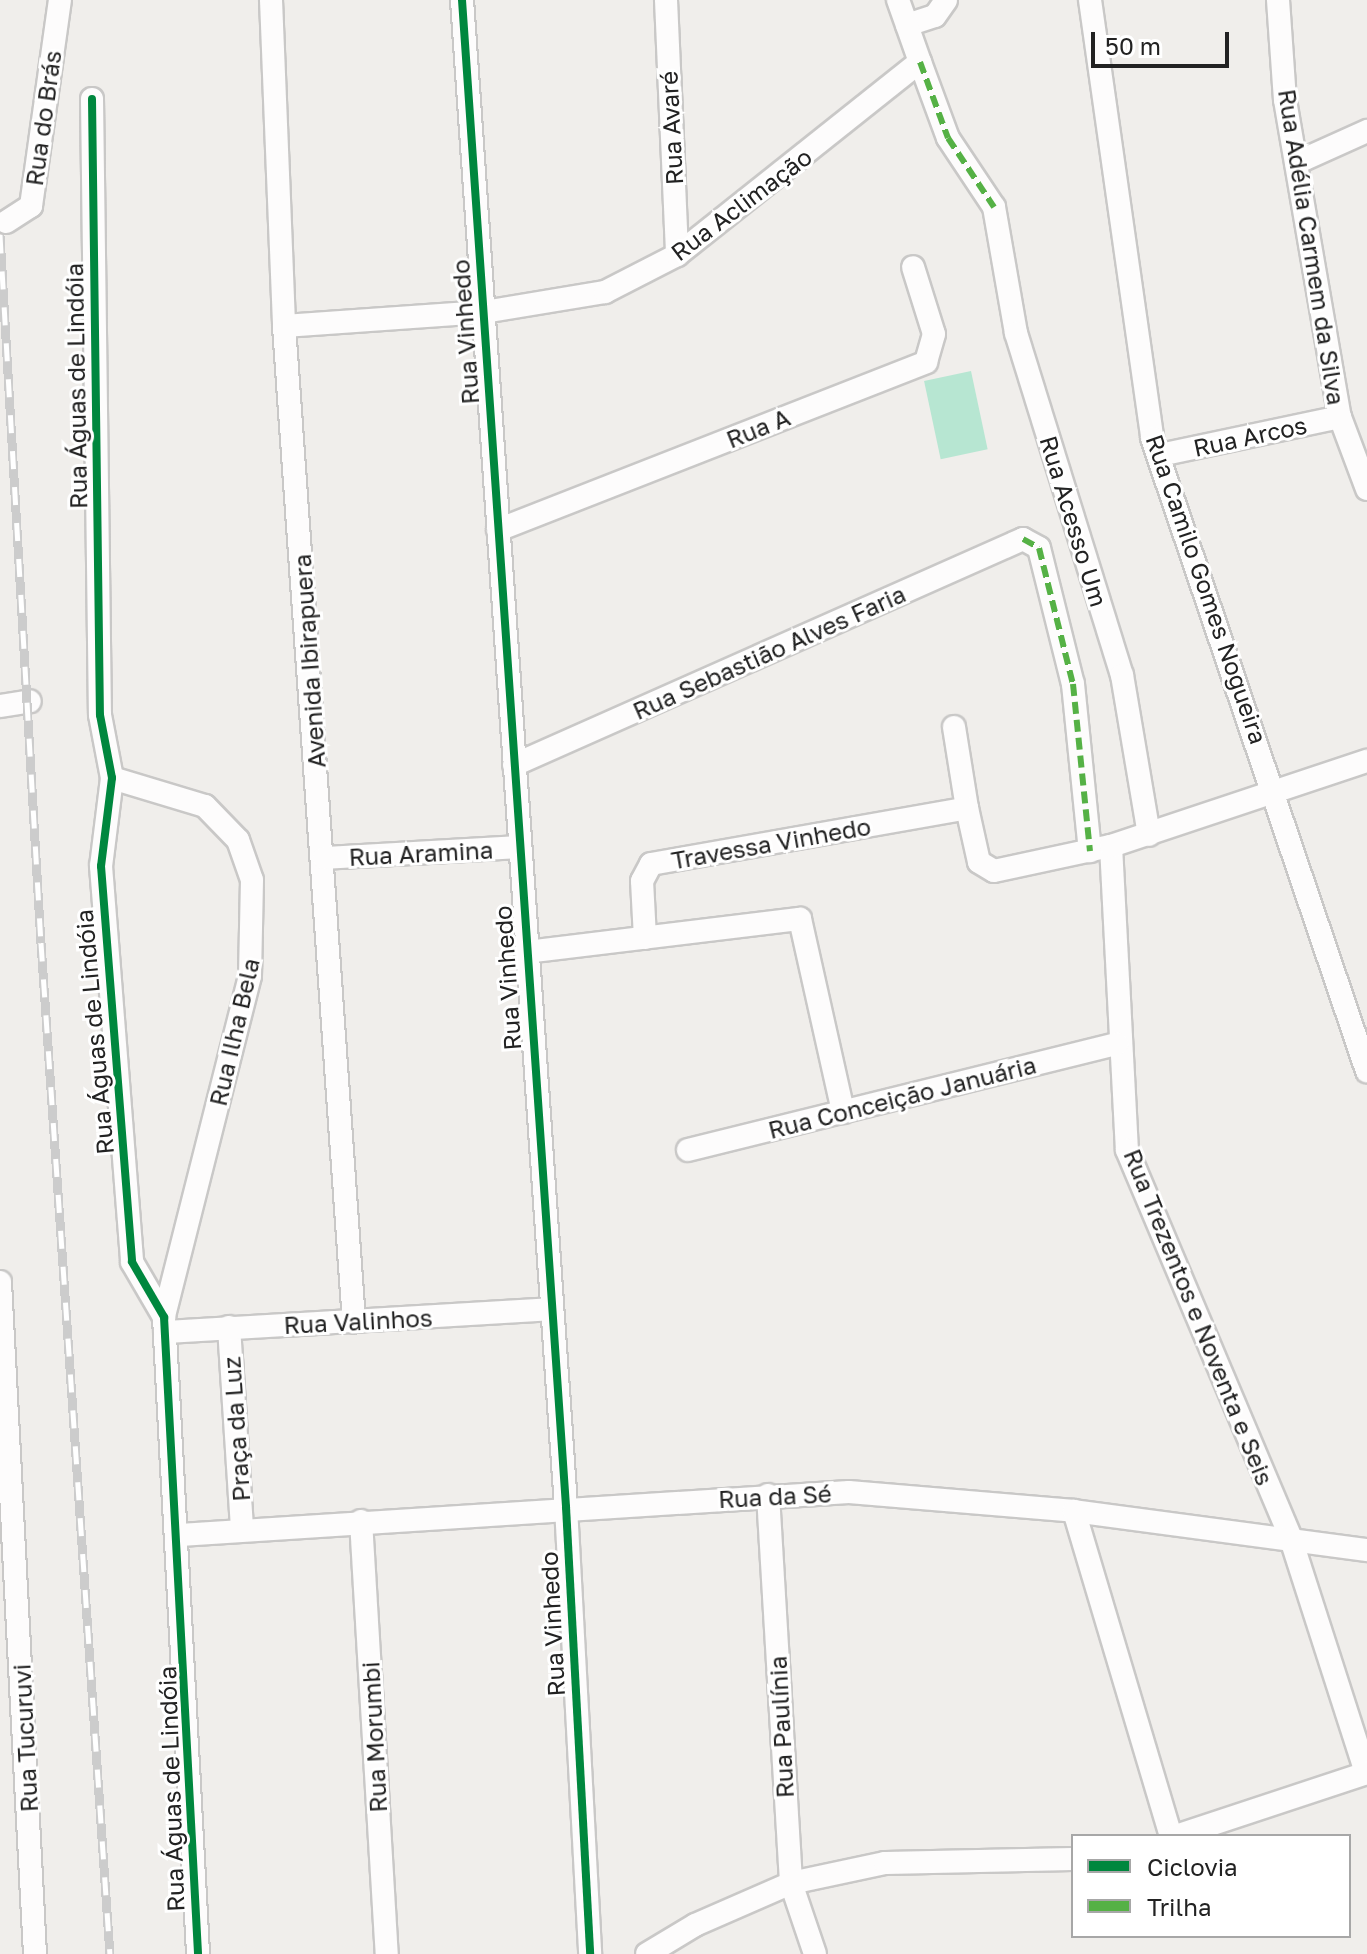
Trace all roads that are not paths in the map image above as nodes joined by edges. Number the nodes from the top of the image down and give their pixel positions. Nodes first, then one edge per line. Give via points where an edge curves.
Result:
1 (60, 0) edge
2 (271, 0) edge
3 (462, 0) edge
4 (666, 0) edge
5 (898, 0) edge
6 (946, 0) edge
7 (1090, 0) edge
8 (1278, 0) edge
9 (907, 25) junction
10 (920, 62) junction
11 (92, 99) dead end
12 (1367, 131) edge
13 (1296, 163) junction
14 (6, 222) dead end
15 (677, 255) junction
16 (913, 267) dead end
17 (484, 312) junction
18 (284, 326) junction
19 (1340, 417) junction
20 (1160, 455) junction
21 (1367, 489) edge
22 (498, 530) junction
23 (1023, 539) joint
24 (30, 701) dead end
25 (0, 706) edge
26 (954, 727) dead end
27 (1367, 761) edge
28 (514, 765) junction
29 (112, 778) junction
30 (1278, 795) junction
31 (967, 808) junction
32 (1149, 835) junction
33 (518, 847) junction
34 (1100, 849) junction
35 (324, 858) junction
36 (645, 938) junction
37 (526, 952) junction
38 (1117, 1044) junction
39 (1367, 1071) edge
40 (843, 1112) junction
41 (688, 1150) dead end
42 (0, 1282) edge
43 (551, 1309) junction
44 (1, 1320) edge
45 (354, 1322) junction
46 (165, 1324) junction
47 (229, 1327) junction
48 (768, 1495) junction
49 (566, 1507) junction
50 (1074, 1511) junction
51 (361, 1521) junction
52 (242, 1530) junction
53 (180, 1535) junction
54 (1291, 1539) junction
55 (8, 1550) edge
56 (1367, 1550) edge
57 (1366, 1773) edge
58 (1172, 1834) edge
59 (1179, 1834) edge
60 (1071, 1859) edge
61 (791, 1883) junction
62 (35, 1954) edge
63 (198, 1954) edge
64 (387, 1954) edge
65 (590, 1954) edge
66 (647, 1954) edge
67 (815, 1954) edge

1 - 14 street, Rua do Brás via 31,206
2 - 18 street, Avenida Ibirapuera
3 - 17 street, Rua Vinhedo
4 - 15 street, Rua Avaré
5 - 9 street
6 - 9 street via 935,16
7 - 20 street, Rua Camilo Gomes Nogueira via 1099,95
8 - 13 street, Rua Adélia Carmem da Silva
9 - 10 street
10 - 15 street, Rua Aclimação
10 - 32 street, Rua Acesso Um via 948,138 994,207 1016,333 1122,675
11 - 29 street, Rua Águas de Lindóia via 100,715
12 - 13 street
13 - 19 street, Rua Adélia Carmem da Silva
15 - 17 street, Rua Aclimação via 605,292
16 - 22 street, Rua A via 934,334 926,362
17 - 18 street, Rua Aclimação
17 - 22 street, Rua Vinhedo
18 - 35 street, Avenida Ibirapuera
19 - 20 street, Rua Arcos
19 - 21 street, Rua Adélia Carmem da Silva
20 - 30 street, Rua Camilo Gomes Nogueira
22 - 28 street, Rua Vinhedo
23 - 28 street, Rua Sebastião Alves Faria
23 - 34 street, Rua Trezentos e Noventa e Seis via 1039,548 1073,684
24 - 25 street
26 - 31 street
27 - 30 street
28 - 33 street, Rua Vinhedo
29 - 46 street, Rua Águas de Lindóia via 101,866 132,1262
29 - 46 street, Rua Ilha Bela via 205,806 238,840 252,880 250,976
30 - 32 street
30 - 39 street, Rua Camilo Gomes Nogueira
31 - 34 street via 986,870
31 - 36 street, Travessa Vinhedo via 651,864 642,881
32 - 34 street
33 - 35 street, Rua Aramina
33 - 37 street, Rua Vinhedo
34 - 38 street, Rua Trezentos e Noventa e Seis
35 - 45 street, Avenida Ibirapuera
36 - 37 street
36 - 40 street via 797,918 804,923
37 - 43 street, Rua Vinhedo
38 - 40 street, Rua Conceição Januária
38 - 54 street, Rua Trezentos e Noventa e Seis via 1127,1150
40 - 41 street, Rua Conceição Januária
42 - 44 street, Rua Tucuruvi
43 - 45 street, Rua Valinhos
43 - 49 street, Rua Vinhedo
44 - 55 street, Rua Tucuruvi
45 - 47 street, Rua Valinhos
46 - 47 street, Rua Valinhos
46 - 53 street, Rua Águas de Lindóia
47 - 52 street, Praça da Luz
48 - 49 street, Rua da Sé
48 - 50 street, Rua da Sé via 849,1492
48 - 61 street, Rua Paulínia
49 - 51 street, Rua da Sé
49 - 65 street, Rua Vinhedo
50 - 54 street, Rua da Sé
50 - 58 street
51 - 52 street, Rua da Sé
51 - 64 street, Rua Morumbi
52 - 53 street, Rua da Sé
53 - 63 street, Rua Águas de Lindóia
54 - 56 street, Rua da Sé
54 - 57 street, Rua Trezentos e Noventa e Seis
55 - 62 street, Rua Tucuruvi
57 - 59 street
60 - 61 street via 885,1863
61 - 66 street via 695,1925
61 - 67 street, Rua Paulínia

